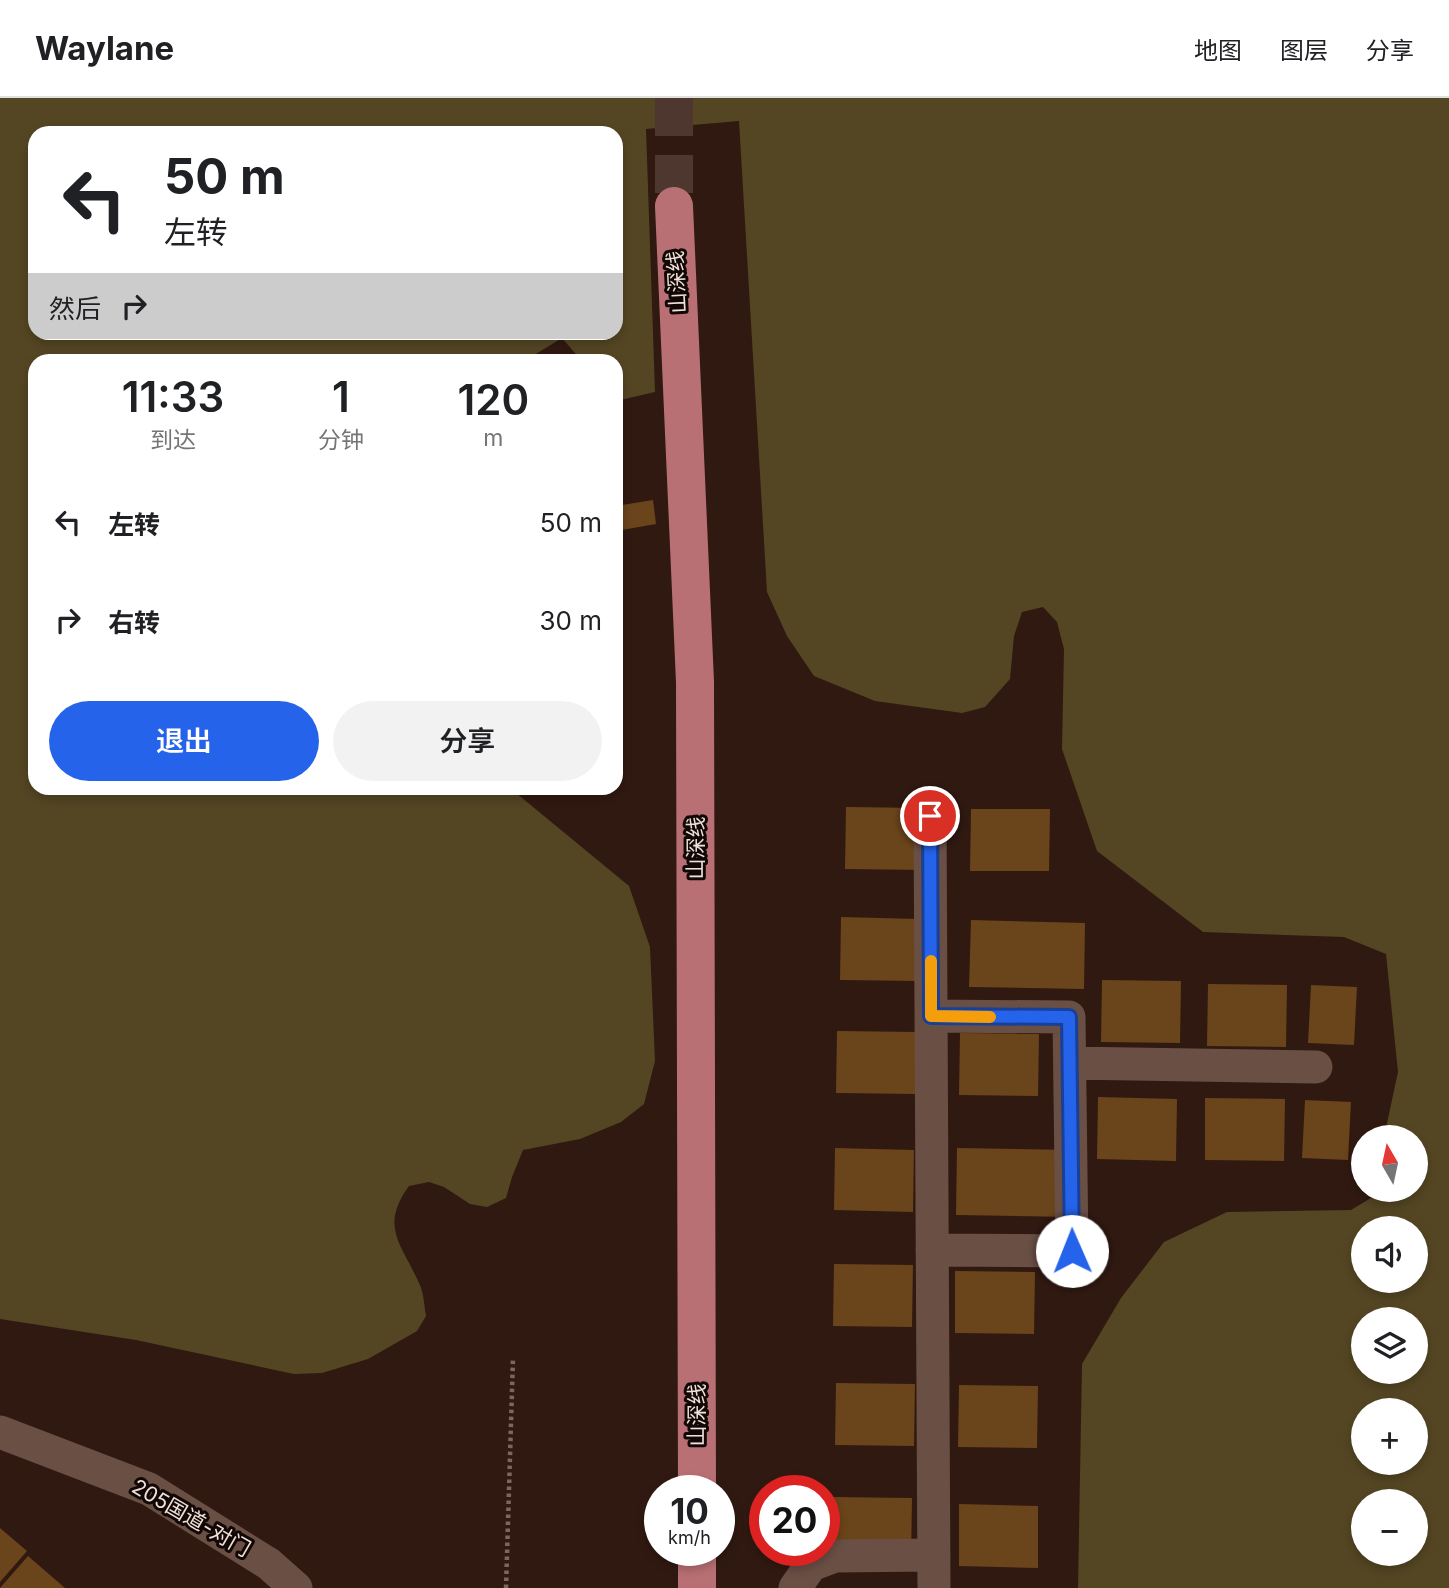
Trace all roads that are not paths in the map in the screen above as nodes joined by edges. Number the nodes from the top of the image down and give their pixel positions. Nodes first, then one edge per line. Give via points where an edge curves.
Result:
1 (674, 206) tunnel mouth
2 (930, 816) dead end
3 (931, 1016) junction
4 (1070, 1063) junction
5 (1316, 1067) dead end
6 (932, 1250) junction
7 (0, 1432) edge
8 (697, 1475) edge
9 (934, 1555) junction
10 (697, 1566) edge
11 (296, 1588) edge
12 (697, 1588) edge
13 (795, 1588) edge
14 (933, 1588) edge

1 - 8 highway, 山深线 via 695,681
2 - 3 street
3 - 4 street via 1069,1017
3 - 6 street
4 - 5 street
4 - 6 street via 1072,1251
6 - 9 street
7 - 11 street, 205国道-对门 via 149,1489 269,1564
9 - 13 street via 835,1556 811,1565
9 - 14 street
10 - 12 highway

